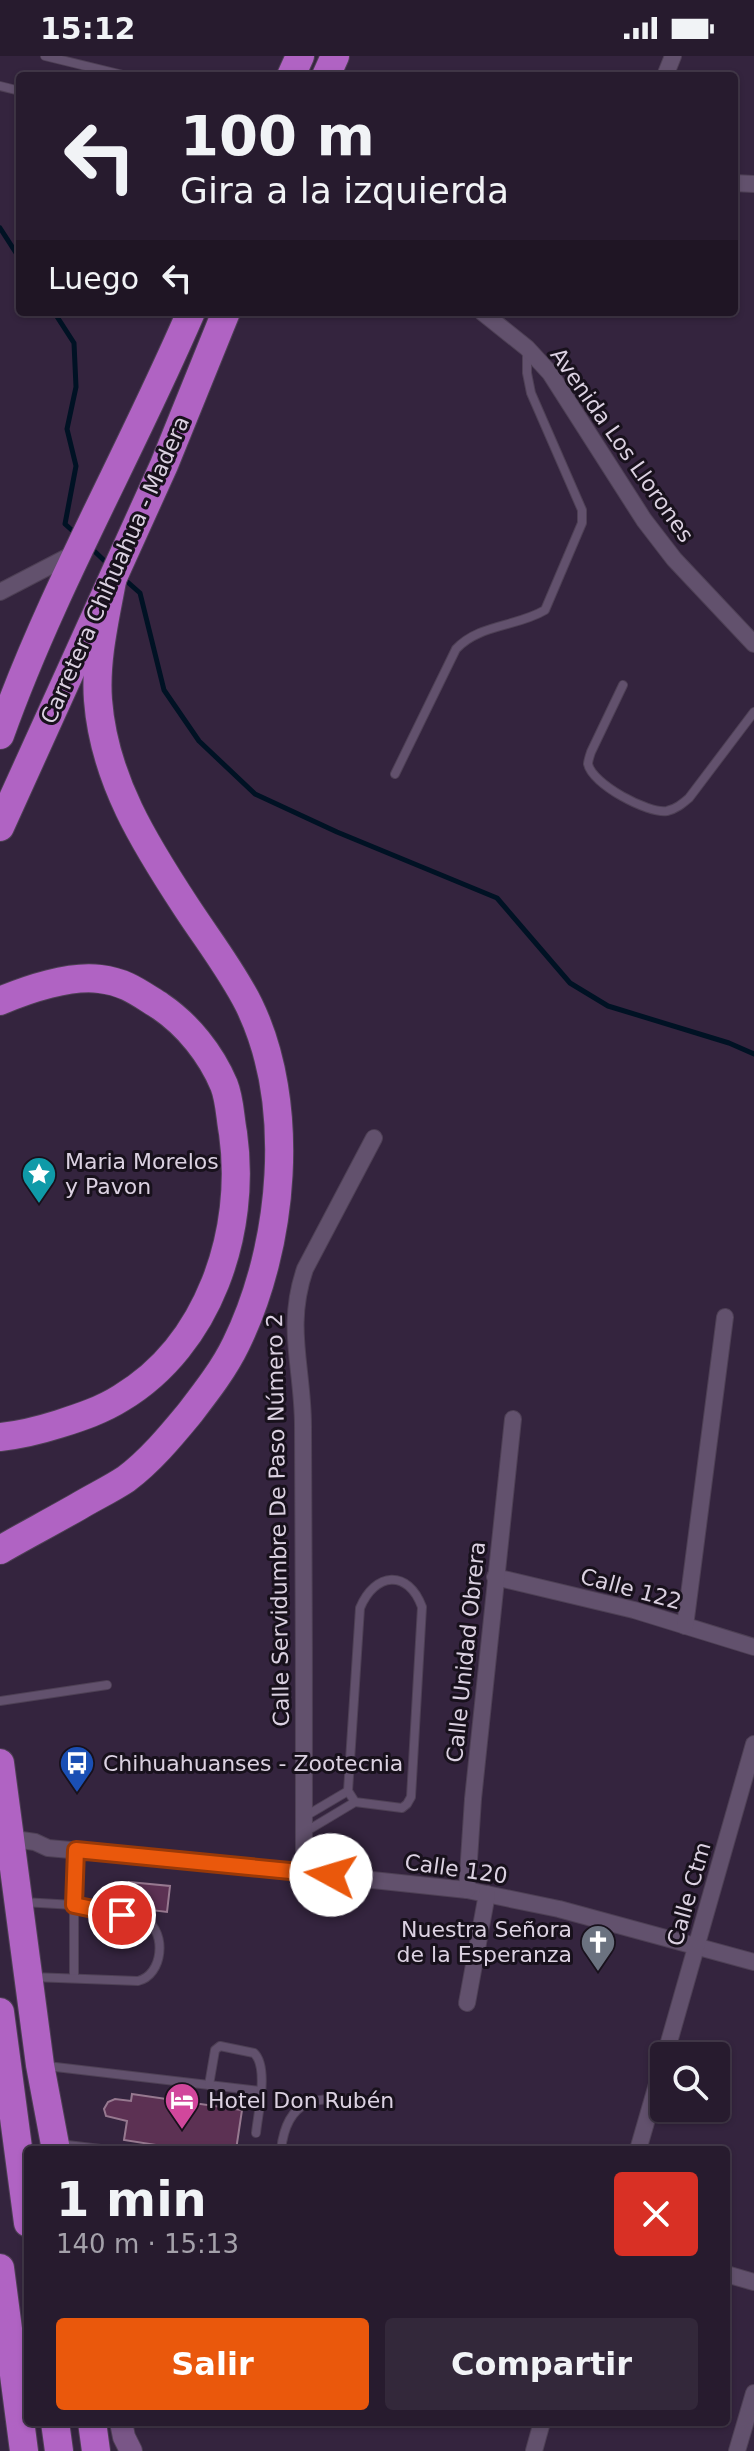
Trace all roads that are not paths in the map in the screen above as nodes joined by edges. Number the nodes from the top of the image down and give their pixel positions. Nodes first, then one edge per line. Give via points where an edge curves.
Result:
1 (45, 56) edge
2 (111, 72) edge
3 (189, 316) edge
4 (224, 316) edge
5 (487, 316) edge
6 (527, 348) junction
7 (80, 545) junction
8 (115, 575) junction
9 (0, 592) edge
10 (754, 644) edge
11 (623, 685) dead end
12 (754, 712) edge
13 (0, 735) edge
14 (395, 774) dead end
15 (0, 827) edge
16 (0, 1001) edge
17 (374, 1138) dead end
18 (725, 1317) dead end
19 (513, 1419) dead end
20 (0, 1437) edge
21 (0, 1550) edge
22 (495, 1577) junction
23 (685, 1626) junction
24 (754, 1647) edge
25 (107, 1685) dead end
26 (0, 1701) edge
27 (754, 1744) edge
28 (0, 1763) edge
29 (348, 1791) junction
30 (355, 1802) junction
31 (304, 1824) junction
32 (48, 1848) junction
33 (5, 1850) edge
34 (76, 1850) junction
35 (304, 1872) junction
36 (467, 1890) junction
37 (487, 1894) junction
38 (18, 1902) junction
39 (74, 1905) junction
40 (12, 1941) edge
41 (698, 1946) junction
42 (754, 1962) edge
43 (28, 1976) junction
44 (74, 1977) junction
45 (467, 2003) dead end
46 (0, 2012) edge
47 (669, 2042) edge
48 (40, 2065) junction
49 (209, 2085) junction
50 (261, 2091) junction
51 (362, 2100) dead end
52 (650, 2108) edge
53 (256, 2133) dead end
54 (56, 2146) edge
55 (282, 2146) edge
56 (639, 2146) edge
57 (24, 2193) edge
58 (0, 2268) edge
59 (730, 2275) edge
60 (754, 2282) edge
61 (754, 2393) edge
62 (56, 2426) edge
63 (93, 2426) edge
64 (122, 2426) edge
65 (541, 2426) edge
66 (24, 2451) edge
67 (59, 2451) edge
68 (96, 2451) edge
69 (131, 2451) edge
70 (534, 2451) edge
71 (737, 2451) edge

1 - 2 lane
3 - 7 highway, Carretera Chihuahua - Madera
4 - 8 highway, Carretera Chihuahua - Madera
5 - 6 street, Avenida Los Llorones
6 - 10 street, Avenida Los Llorones via 550,373 644,520
6 - 14 lane via 531,393 579,499 582,523 545,610 478,633 456,649
7 - 9 street
7 - 13 highway, Carretera Chihuahua - Madera
8 - 15 highway, Carretera Chihuahua - Madera
8 - 21 highway via 102,633 98,698 104,746 140,834 249,1004 276,1088 280,1130 274,1213 264,1267 236,1344 175,1431 126,1479
11 - 12 lane via 588,762 606,787 651,810 678,807 689,798
16 - 20 highway via 53,983 97,978 128,985 176,1017 225,1087 237,1164 224,1258 198,1320 157,1371 101,1410
17 - 31 street, Calle Servidumbre De Paso Número 2 via 305,1269 295,1311 303,1421
18 - 23 street
19 - 22 street, Calle Unidad Obrera
22 - 23 street, Calle 122
22 - 36 street, Calle Unidad Obrera
23 - 24 street, Calle 122
25 - 26 lane
27 - 41 street, Calle Ctm
28 - 33 highway
29 - 30 lane
29 - 30 lane via 360,1608 373,1586 402,1582 422,1607 411,1797 402,1808
29 - 31 lane
30 - 31 lane
31 - 35 street, Calle Servidumbre De Paso Número 2
32 - 33 street, Calle 120
32 - 33 street, Calle 120 via 35,1842
32 - 34 street, Calle 120
33 - 38 highway
34 - 35 street, Calle 120
34 - 39 lane
35 - 36 street, Calle 120
36 - 37 street, Calle 120
37 - 41 street, Calle 120
37 - 45 street
38 - 39 lane
38 - 40 highway
39 - 44 lane
39 - 44 lane via 146,1920 159,1936 154,1972 144,1980
40 - 43 highway
41 - 42 street, Calle 120
41 - 47 street, Calle Ctm
43 - 44 lane
43 - 48 highway
46 - 57 highway
48 - 49 lane
48 - 54 highway
49 - 50 lane
49 - 50 lane via 215,2050 223,2046 258,2056
50 - 53 lane
51 - 55 lane via 308,2101 287,2125
52 - 56 street, Calle Ctm
58 - 66 highway
59 - 60 street
61 - 71 street
62 - 67 highway
63 - 68 highway
64 - 69 street
65 - 70 street

